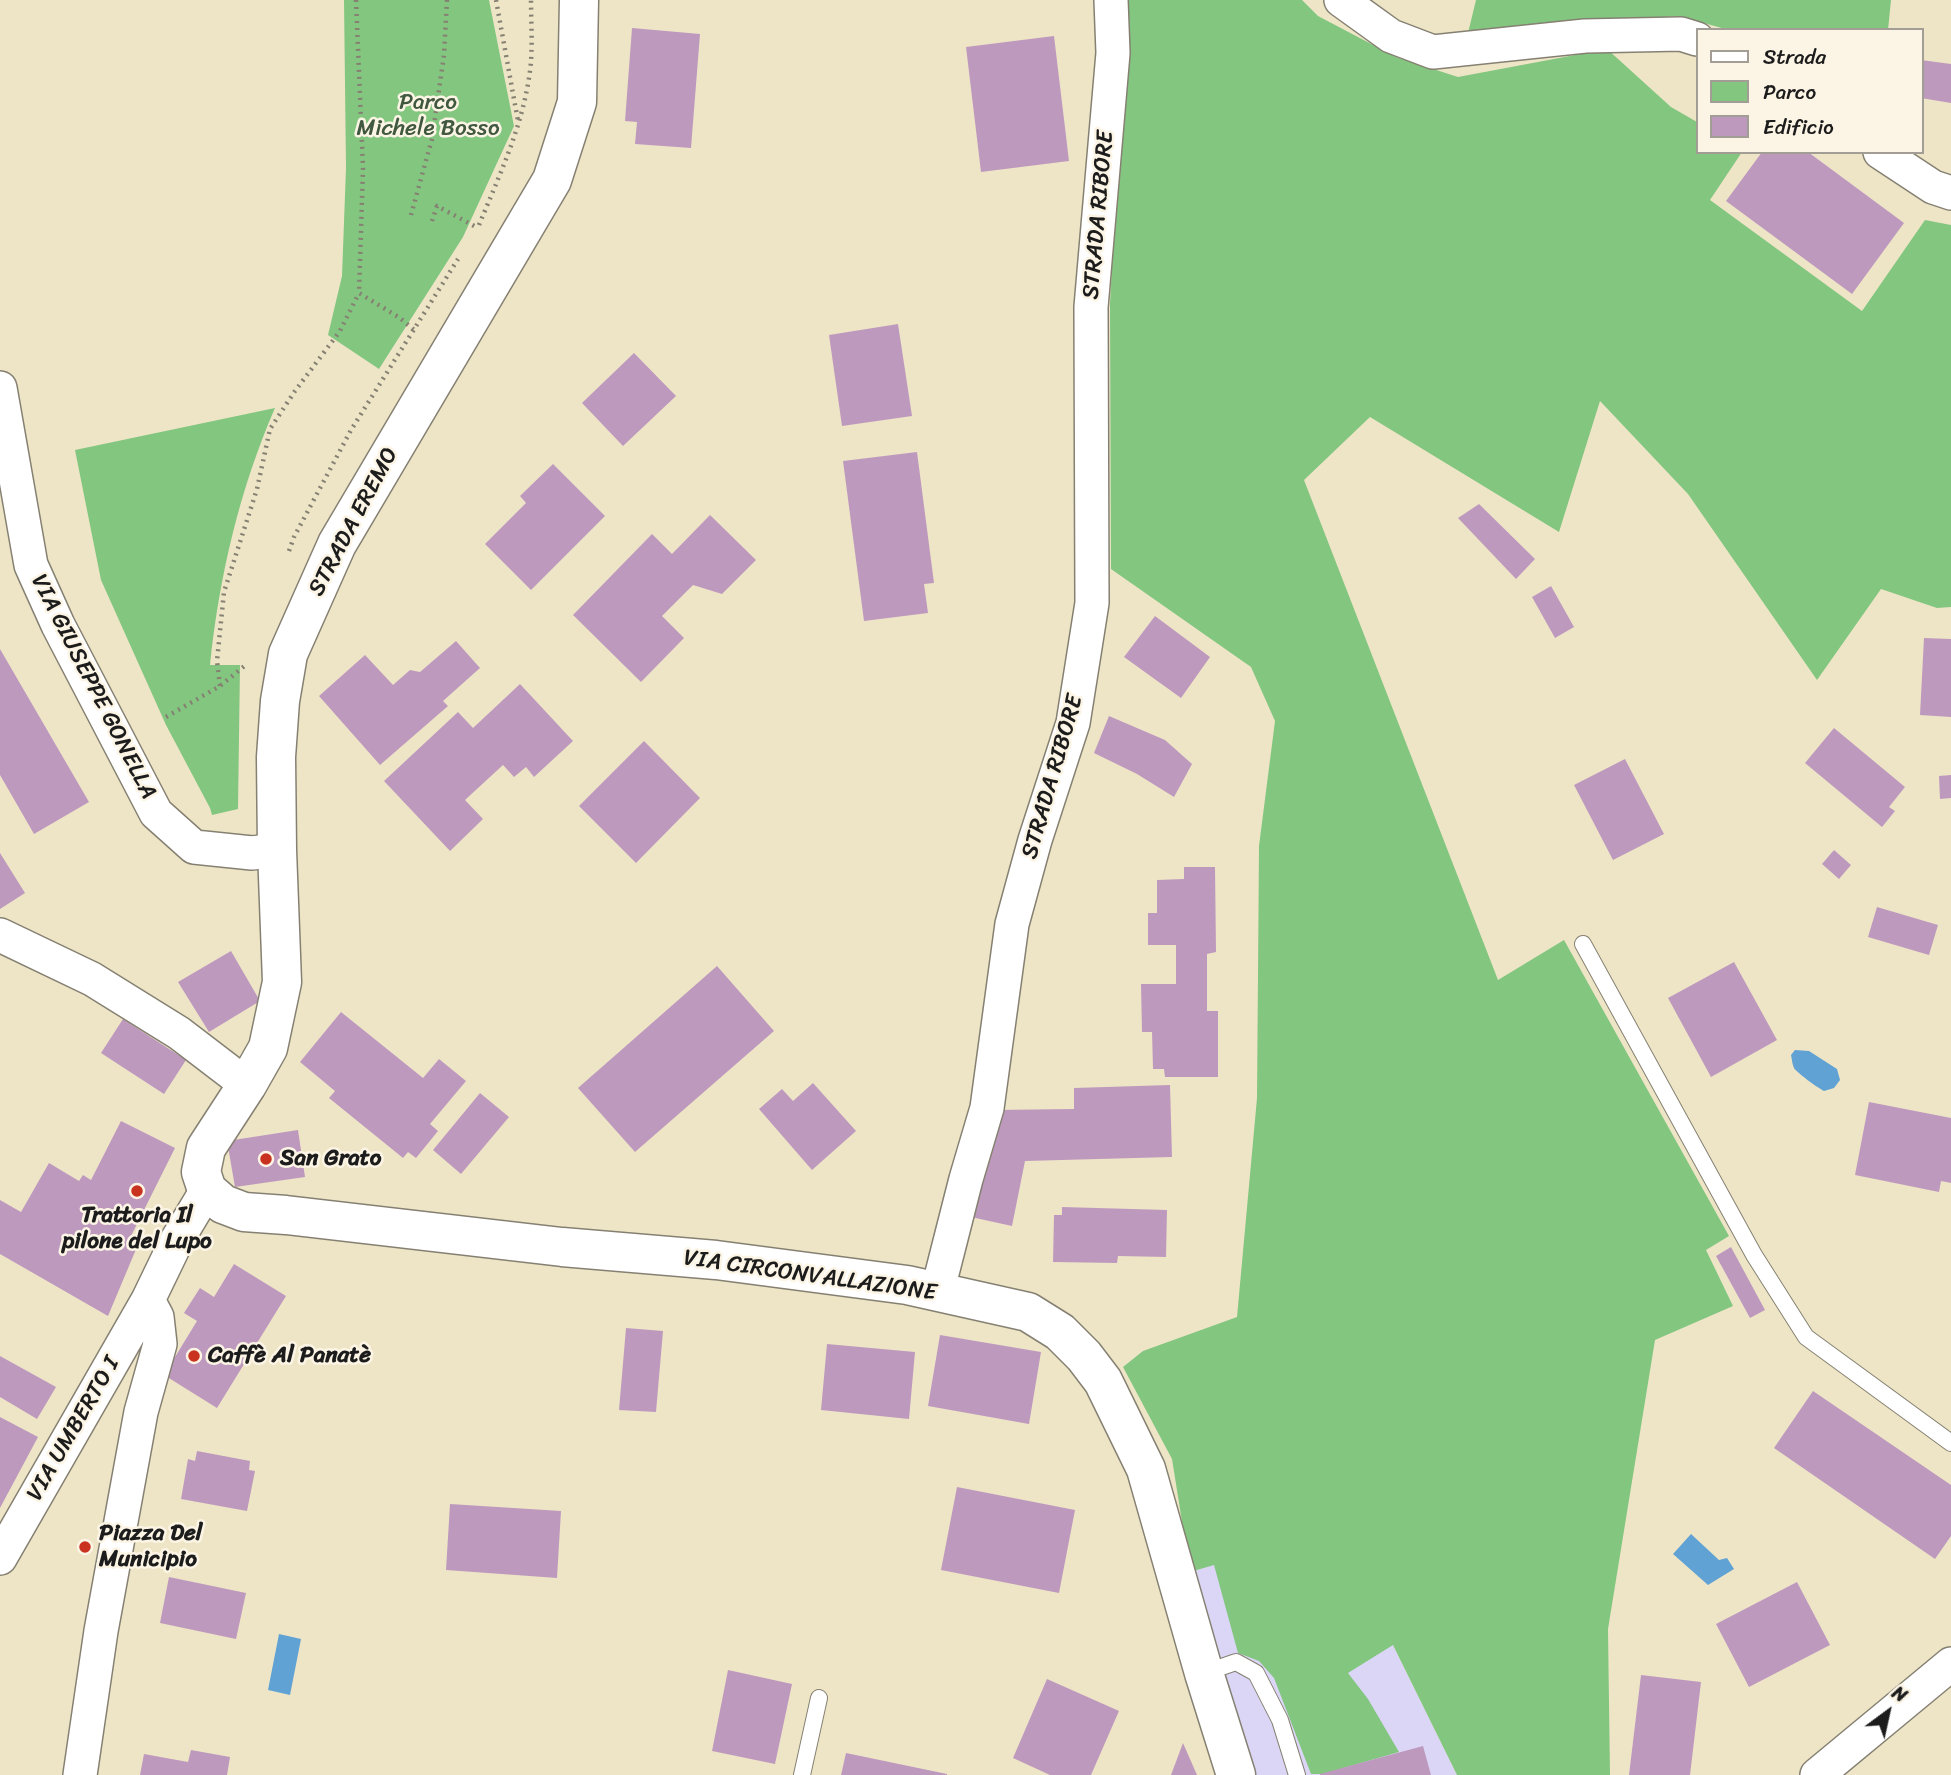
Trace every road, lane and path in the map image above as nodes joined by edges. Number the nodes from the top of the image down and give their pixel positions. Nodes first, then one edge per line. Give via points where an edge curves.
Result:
1 (356, 0) edge
2 (447, 0) edge
3 (496, 0) edge
4 (579, 0) edge
5 (1111, 0) edge
6 (1341, 0) edge
7 (1696, 39) edge
8 (519, 125) dead end
9 (1883, 154) edge
10 (1951, 194) edge
11 (411, 215) dead end
12 (432, 221) dead end
13 (478, 228) dead end
14 (359, 293) junction
15 (414, 330) dead end
16 (0, 388) edge
17 (254, 658) dead end
18 (220, 686) junction
19 (166, 717) dead end
20 (277, 850) junction
21 (0, 935) edge
22 (1583, 944) dead end
23 (247, 1085) junction
24 (207, 1189) junction
25 (937, 1293) junction
26 (148, 1300) junction
27 (1951, 1443) edge
28 (0, 1558) edge
29 (1951, 1664) edge
30 (1204, 1674) junction
31 (819, 1698) dead end
32 (80, 1775) edge
33 (802, 1775) edge
34 (1236, 1775) edge
35 (1297, 1775) edge
36 (1817, 1775) edge

1 - 14 path via 363,168
2 - 11 path via 432,139
3 - 8 path
4 - 20 main road, STRADA EREMO via 577,102 552,180 337,544 288,654 276,757
5 - 25 street, STRADA RIBORE via 1113,53 1091,307 1091,603 1073,723 1012,924 987,1108
6 - 7 street via 1391,36 1433,52 1585,36 1681,34
9 - 10 street
12 - 13 path via 437,206
14 - 15 path
14 - 18 path via 340,331 270,429 225,592 217,662
16 - 20 street, VIA GIUSEPPE GONELLA via 31,565 156,813 194,847 252,853
17 - 18 path
18 - 19 path
20 - 23 main road, STRADA EREMO via 282,982 268,1048
21 - 23 street via 92,979 179,1033
22 - 27 lane via 1755,1255 1806,1337
23 - 24 main road, STRADA EREMO via 206,1148 201,1172
24 - 25 main road, VIA CIRCONVALLAZIONE via 223,1204 244,1212 716,1260
24 - 26 street, VIA UMBERTO I
25 - 30 main road, VIA CIRCONVALLAZIONE via 1028,1312 1060,1332 1103,1381 1146,1469
26 - 28 street, VIA UMBERTO I
26 - 32 street, VIA UMBERTO I via 157,1317 160,1344 141,1412
29 - 36 street
30 - 34 main road, VIA CIRCONVALLAZIONE
30 - 35 lane via 1236,1662 1256,1674 1280,1720
31 - 33 lane

